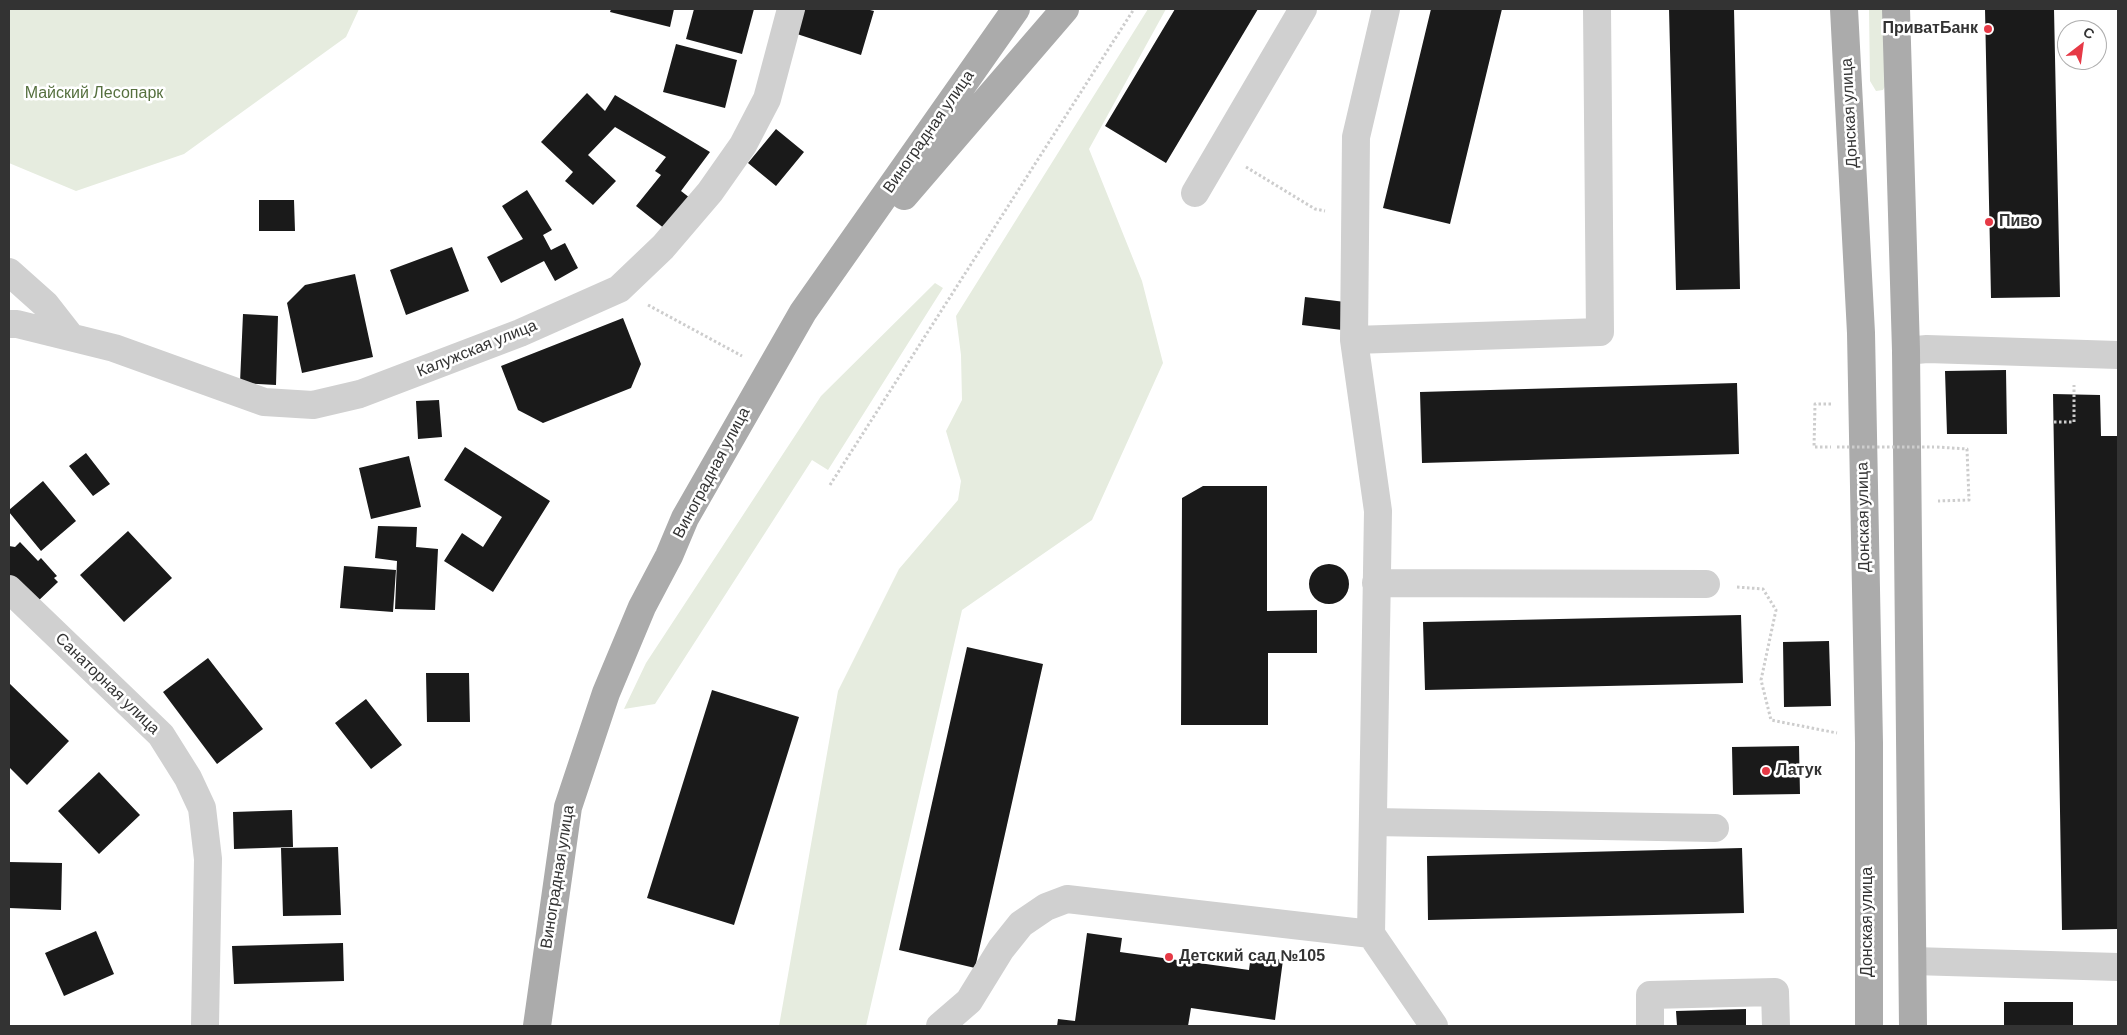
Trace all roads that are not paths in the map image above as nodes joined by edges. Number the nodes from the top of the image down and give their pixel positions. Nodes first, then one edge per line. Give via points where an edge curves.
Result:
1 (791, 9) edge
2 (1016, 9) edge
3 (1065, 9) edge
4 (1303, 9) edge
5 (1386, 9) edge
6 (1597, 9) edge
7 (1844, 9) edge
8 (1896, 9) edge
9 (1195, 193) dead end
10 (9, 272) edge
11 (803, 312) junction
12 (9, 324) edge
13 (71, 337) junction
14 (1354, 340) junction
15 (1906, 351) junction
16 (2118, 355) edge
17 (1376, 583) junction
18 (1706, 584) road end
19 (9, 590) edge
20 (1373, 822) junction
21 (1715, 828) dead end
22 (1372, 934) junction
23 (1913, 961) junction
24 (2118, 967) edge
25 (205, 1026) edge
26 (537, 1026) edge
27 (940, 1026) edge
28 (1434, 1026) edge
29 (1650, 1026) edge
30 (1776, 1026) edge
31 (1869, 1026) edge
32 (1913, 1026) edge

1 - 13 street, Калужская улица via 767,99 743,145 710,192 663,247 620,289 360,394 313,406 264,402 114,348
2 - 11 main road, Виноградная улица
3 - 11 main road
4 - 9 street
5 - 14 street via 1356,137
6 - 14 street via 1600,332
7 - 31 main road, Донская улица via 1860,333 1869,743
8 - 15 main road
10 - 13 street via 46,305
11 - 26 main road, Виноградная улица via 685,518 642,607 606,693 568,807
12 - 13 street, Калужская улица
14 - 17 street via 1378,511
15 - 16 street
15 - 23 main road
17 - 18 street
17 - 20 street
19 - 25 street, Санаторная улица via 161,735 202,808 208,859
20 - 21 street
20 - 22 street
22 - 27 street via 1067,899 1046,907 1020,924 969,1001
22 - 28 street
23 - 24 street
23 - 32 main road
29 - 30 street via 1650,995 1775,992

